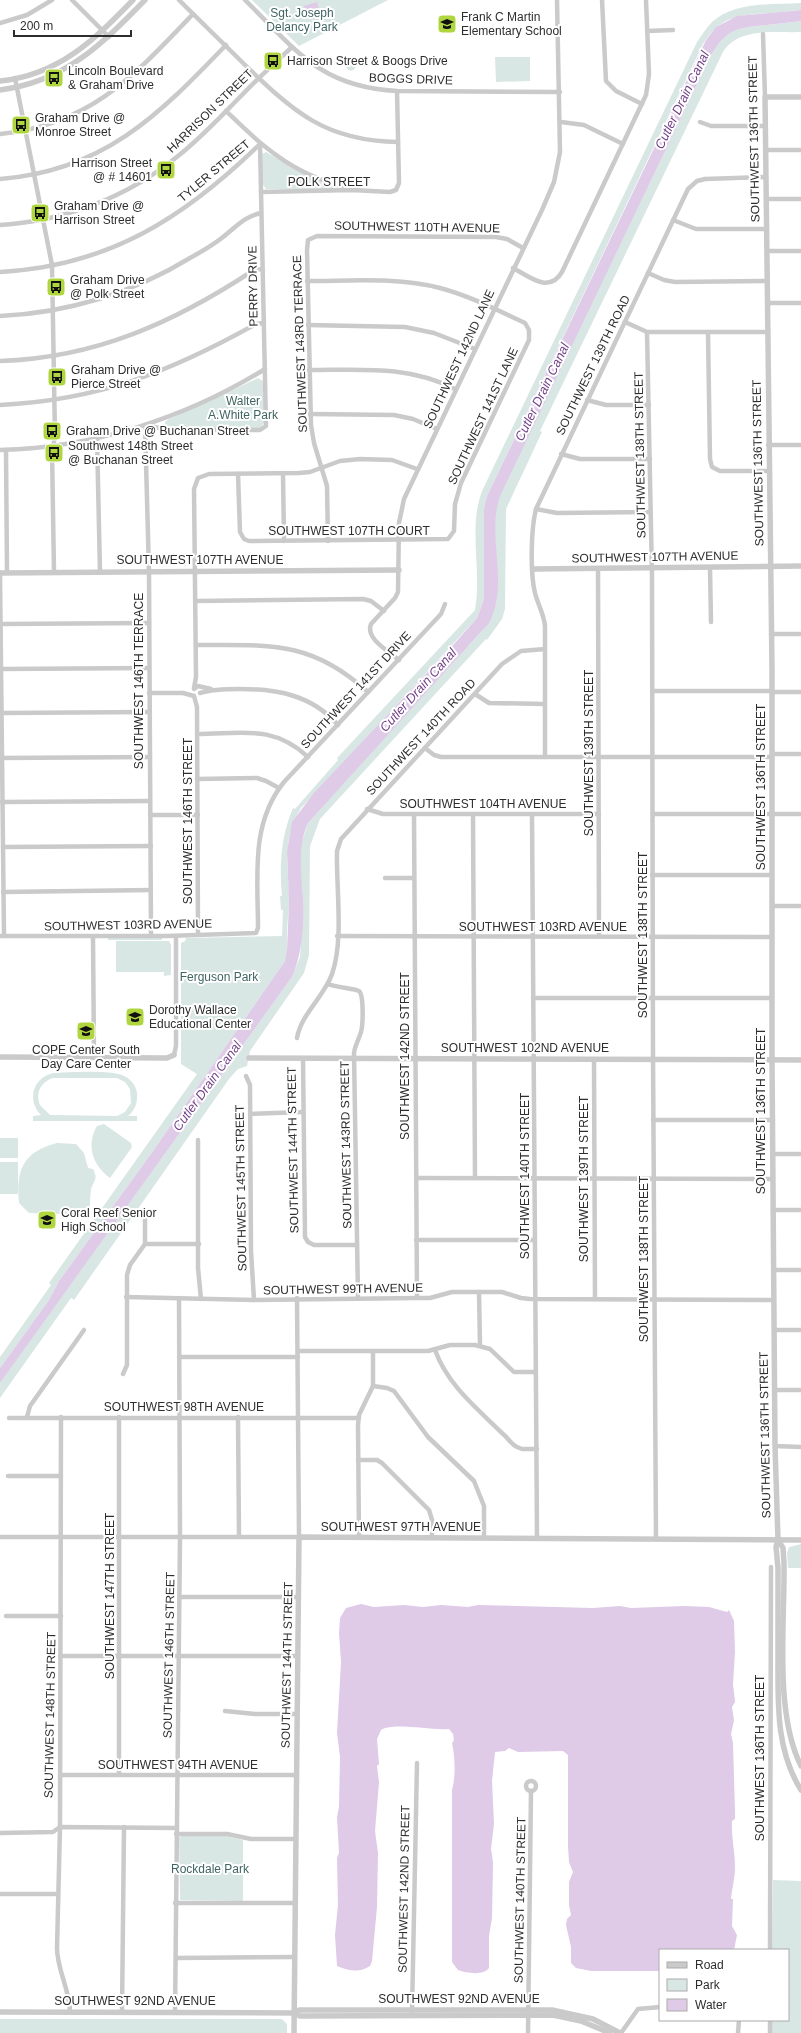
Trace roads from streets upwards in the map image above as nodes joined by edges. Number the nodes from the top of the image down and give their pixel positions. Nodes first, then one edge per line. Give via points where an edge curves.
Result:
1 (52, 0) edge
2 (72, 0) edge
3 (133, 0) edge
4 (145, 0) edge
5 (179, 0) edge
6 (244, 0) edge
7 (557, 0) edge
8 (602, 0) edge
9 (646, 0) edge
10 (193, 14) junction
11 (0, 23) edge
12 (673, 30) dead end
13 (103, 31) junction
14 (647, 31) junction
15 (763, 34) dead end
16 (109, 37) junction
17 (226, 45) junction
18 (292, 47) junction
19 (15, 78) junction
20 (258, 78) junction
21 (0, 81) edge
22 (17, 87) junction
23 (0, 90) edge
24 (398, 91) junction
25 (560, 92) junction
26 (765, 97) junction
27 (801, 97) edge
28 (642, 104) junction
29 (226, 111) junction
30 (561, 122) junction
31 (700, 122) dead end
32 (765, 126) junction
33 (25, 131) junction
34 (0, 134) edge
35 (398, 142) junction
36 (260, 144) junction
37 (623, 144) junction
38 (766, 150) junction
39 (801, 150) edge
40 (34, 174) junction
41 (766, 177) junction
42 (0, 179) edge
43 (352, 190) junction
44 (260, 192) junction
45 (766, 199) junction
46 (801, 199) edge
47 (261, 213) junction
48 (44, 220) junction
49 (673, 220) junction
50 (0, 225) edge
51 (766, 229) junction
52 (308, 240) joint
53 (523, 248) junction
54 (767, 251) junction
55 (801, 251) edge
56 (52, 265) junction
57 (513, 268) junction
58 (262, 269) junction
59 (0, 272) edge
60 (648, 273) junction
61 (768, 280) junction
62 (307, 281) junction
63 (768, 303) junction
64 (801, 303) edge
65 (494, 309) junction
66 (54, 310) junction
67 (0, 316) edge
68 (625, 322) junction
69 (264, 323) junction
70 (308, 325) junction
71 (647, 332) junction
72 (708, 332) junction
73 (768, 332) junction
74 (475, 349) junction
75 (54, 355) junction
76 (0, 361) edge
77 (265, 369) junction
78 (309, 370) junction
79 (455, 389) junction
80 (54, 400) junction
81 (587, 400) junction
82 (0, 405) edge
83 (649, 405) junction
84 (310, 414) junction
85 (145, 425) junction
86 (437, 429) junction
87 (97, 438) junction
88 (53, 445) junction
89 (768, 445) junction
90 (801, 445) edge
91 (0, 450) edge
92 (6, 450) junction
93 (561, 454) junction
94 (650, 459) junction
95 (323, 468) junction
96 (417, 469) junction
97 (768, 471) junction
98 (238, 474) junction
99 (283, 474) junction
100 (536, 509) junction
101 (650, 512) junction
102 (452, 535) joint
103 (284, 541) junction
104 (328, 541) junction
105 (399, 541) junction
106 (770, 566) junction
107 (801, 566) edge
108 (652, 568) junction
109 (710, 568) junction
110 (533, 569) junction
111 (598, 569) junction
112 (399, 570) junction
113 (54, 572) junction
114 (100, 572) junction
115 (149, 572) junction
116 (196, 572) junction
117 (0, 573) edge
118 (7, 573) junction
119 (196, 601) junction
120 (445, 604) dead end
121 (384, 611) junction
122 (710, 622) dead end
123 (149, 623) junction
124 (1, 624) edge
125 (771, 634) junction
126 (801, 634) edge
127 (196, 645) junction
128 (545, 649) junction
129 (399, 660) junction
130 (149, 668) junction
131 (1, 669) junction
132 (198, 690) junction
133 (652, 691) junction
134 (772, 691) junction
135 (368, 692) junction
136 (801, 692) edge
137 (150, 693) junction
138 (183, 693) junction
139 (475, 694) junction
140 (194, 696) junction
141 (545, 704) junction
142 (197, 707) junction
143 (150, 712) junction
144 (2, 713) junction
145 (338, 725) junction
146 (197, 734) junction
147 (425, 748) junction
148 (801, 754) edge
149 (772, 755) junction
150 (545, 756) junction
151 (599, 756) junction
152 (150, 757) junction
153 (308, 757) junction
154 (652, 757) junction
155 (1, 758) edge
156 (197, 779) junction
157 (279, 788) junction
158 (150, 801) junction
159 (2, 802) junction
160 (367, 809) junction
161 (414, 814) junction
162 (473, 814) junction
163 (532, 814) junction
164 (599, 814) junction
165 (653, 814) junction
166 (772, 814) junction
167 (801, 814) edge
168 (150, 815) junction
169 (198, 815) junction
170 (151, 846) junction
171 (3, 847) junction
172 (652, 875) junction
173 (772, 875) junction
174 (385, 878) dead end
175 (414, 878) junction
176 (151, 890) junction
177 (3, 892) junction
178 (772, 906) junction
179 (801, 906) edge
180 (198, 934) junction
181 (2, 936) edge
182 (151, 936) junction
183 (176, 936) junction
184 (338, 936) junction
185 (414, 936) junction
186 (533, 936) junction
187 (599, 936) junction
188 (93, 937) junction
189 (474, 937) junction
190 (652, 937) junction
191 (772, 937) junction
192 (328, 984) junction
193 (534, 998) junction
194 (653, 998) junction
195 (772, 998) junction
196 (297, 1038) dead end
197 (174, 1055) joint
198 (0, 1057) edge
199 (94, 1057) junction
200 (249, 1058) dead end
201 (303, 1058) junction
202 (474, 1058) junction
203 (355, 1059) junction
204 (415, 1059) junction
205 (534, 1059) junction
206 (594, 1059) junction
207 (653, 1060) junction
208 (772, 1060) junction
209 (801, 1060) edge
210 (246, 1076) dead end
211 (303, 1112) junction
212 (250, 1114) junction
213 (653, 1120) junction
214 (773, 1120) junction
215 (198, 1140) dead end
216 (773, 1154) junction
217 (801, 1154) edge
218 (416, 1178) junction
219 (475, 1178) junction
220 (534, 1178) junction
221 (594, 1179) junction
222 (654, 1179) junction
223 (773, 1179) junction
224 (773, 1210) junction
225 (801, 1210) edge
226 (145, 1214) dead end
227 (416, 1240) junction
228 (535, 1240) junction
229 (145, 1244) junction
230 (199, 1244) junction
231 (357, 1245) junction
232 (774, 1270) junction
233 (801, 1270) edge
234 (479, 1292) junction
235 (126, 1298) junction
236 (179, 1298) junction
237 (297, 1298) junction
238 (358, 1298) junction
239 (417, 1298) junction
240 (201, 1299) junction
241 (536, 1299) junction
242 (596, 1299) junction
243 (655, 1299) junction
244 (254, 1300) junction
245 (774, 1300) junction
246 (84, 1330) dead end
247 (774, 1330) junction
248 (801, 1330) edge
249 (480, 1346) junction
250 (435, 1350) junction
251 (298, 1351) junction
252 (373, 1351) junction
253 (179, 1357) junction
254 (298, 1358) junction
255 (536, 1372) junction
256 (123, 1374) dead end
257 (373, 1386) junction
258 (775, 1390) junction
259 (801, 1390) edge
260 (27, 1417) junction
261 (61, 1417) junction
262 (119, 1417) junction
263 (238, 1417) junction
264 (298, 1417) junction
265 (9, 1418) dead end
266 (179, 1418) junction
267 (358, 1418) junction
268 (775, 1446) junction
269 (801, 1446) edge
270 (537, 1450) junction
271 (358, 1460) junction
272 (8, 1476) dead end
273 (61, 1476) junction
274 (0, 1537) edge
275 (61, 1537) junction
276 (120, 1537) junction
277 (180, 1537) junction
278 (239, 1537) junction
279 (299, 1537) junction
280 (359, 1537) junction
281 (432, 1538) junction
282 (484, 1538) junction
283 (537, 1538) junction
284 (656, 1539) junction
285 (778, 1540) junction
286 (801, 1540) edge
287 (771, 1567) dead end
288 (180, 1597) junction
289 (299, 1597) junction
290 (6, 1616) dead end
291 (61, 1616) junction
292 (60, 1656) junction
293 (119, 1656) junction
294 (179, 1656) junction
295 (298, 1656) junction
296 (225, 1711) dead end
297 (297, 1714) junction
298 (417, 1762) dead end
299 (801, 1766) edge
300 (60, 1775) junction
301 (119, 1775) junction
302 (177, 1775) junction
303 (296, 1775) junction
304 (801, 1790) edge
305 (531, 1791) dead end
306 (60, 1827) junction
307 (124, 1827) junction
308 (176, 1828) junction
309 (0, 1833) edge
310 (176, 1834) junction
311 (295, 1839) junction
312 (0, 1894) edge
313 (58, 1894) junction
314 (176, 1903) junction
315 (294, 1903) junction
316 (770, 1949) edge
317 (176, 1958) junction
318 (294, 1958) junction
319 (659, 2007) edge
320 (0, 2012) edge
321 (70, 2012) junction
322 (122, 2012) junction
323 (175, 2012) junction
324 (412, 2012) junction
325 (529, 2012) junction
326 (294, 2013) junction
327 (738, 2021) edge
328 (770, 2021) edge
329 (294, 2033) edge
330 (528, 2033) edge
331 (610, 2033) edge
332 (620, 2033) edge
333 (738, 2033) edge
334 (770, 2033) edge

1 - 11 street via 27,15
2 - 13 street
3 - 13 street
4 - 16 street
5 - 10 street
6 - 18 street, BOGGS DRIVE
7 - 25 street, SOUTHWEST 142ND LANE
8 - 28 street via 604,74 607,84
9 - 14 street
10 - 17 street
10 - 33 street via 137,72 111,94 72,116
12 - 14 street
13 - 16 street
13 - 19 street via 61,62
14 - 28 street via 649,78
15 - 26 street, SOUTHWEST 136TH STREET
16 - 22 street via 61,72
17 - 20 street
17 - 40 street via 168,104 130,134 86,158
18 - 20 street, HARRISON STREET
18 - 24 street, BOGGS DRIVE via 319,69 340,80 368,89
19 - 21 street
19 - 22 street
20 - 29 street, HARRISON STREET
20 - 35 street via 289,106 325,128 356,138
22 - 23 street
22 - 33 street
24 - 25 street, BOGGS DRIVE
24 - 35 street
25 - 30 street, SOUTHWEST 142ND LANE
26 - 27 street
26 - 32 street, SOUTHWEST 136TH STREET
28 - 37 street
29 - 36 street
29 - 48 street, HARRISON STREET via 182,153 139,184 90,206
30 - 37 street via 584,125
30 - 53 street, SOUTHWEST 142ND LANE via 556,174
31 - 32 street via 711,126
32 - 38 street, SOUTHWEST 136TH STREET
33 - 34 street
33 - 40 street
35 - 43 street, POLK STREET via 399,183 396,190
36 - 43 street via 304,172
36 - 44 street, PERRY DRIVE
36 - 56 street, TYLER STREET via 215,186 161,224 112,248
37 - 57 street via 557,280 552,283 540,282
38 - 39 street
38 - 41 street, SOUTHWEST 136TH STREET
40 - 42 street
40 - 48 street
41 - 45 street, SOUTHWEST 136TH STREET
41 - 49 street, SOUTHWEST 139TH ROAD via 700,180 688,189
43 - 44 street, POLK STREET
44 - 47 street, PERRY DRIVE
45 - 46 street
45 - 51 street, SOUTHWEST 136TH STREET
47 - 58 street, PERRY DRIVE
47 - 66 street via 252,215 204,250 150,279 118,293
48 - 50 street, HARRISON STREET
48 - 56 street
49 - 51 street via 696,229
49 - 60 street, SOUTHWEST 139TH ROAD
51 - 54 street, SOUTHWEST 136TH STREET
52 - 53 street, SOUTHWEST 110TH AVENUE via 322,236 492,236 504,238
52 - 62 street, SOUTHWEST 143RD TERRACE
53 - 57 street, SOUTHWEST 142ND LANE
54 - 55 street
54 - 61 street, SOUTHWEST 136TH STREET
56 - 59 street, TYLER STREET
56 - 66 street
57 - 65 street, SOUTHWEST 142ND LANE
58 - 69 street, PERRY DRIVE
58 - 75 street via 254,270 198,305 154,326 104,344
60 - 61 street via 675,282
60 - 68 street, SOUTHWEST 139TH ROAD
61 - 63 street, SOUTHWEST 136TH STREET
62 - 65 street via 383,281 418,284 464,295
62 - 70 street, SOUTHWEST 143RD TERRACE
63 - 64 street
63 - 73 street, SOUTHWEST 136TH STREET
65 - 74 street, SOUTHWEST 142ND LANE
65 - 102 street, SOUTHWEST 141ST LANE via 525,324 529,330 529,342 459,488
66 - 67 street
66 - 75 street
68 - 71 street
68 - 81 street, SOUTHWEST 139TH ROAD
69 - 77 street, PERRY DRIVE
69 - 80 street via 256,324 208,351 160,372 112,388
70 - 74 street via 405,327 434,333
70 - 78 street, SOUTHWEST 143RD TERRACE
71 - 72 street
71 - 83 street, SOUTHWEST 138TH STREET
72 - 73 street
72 - 97 street via 712,468 720,471
73 - 89 street, SOUTHWEST 136TH STREET
74 - 79 street, SOUTHWEST 142ND LANE
75 - 76 street
75 - 80 street
77 - 85 street via 211,399
77 - 85 street, PERRY DRIVE via 266,426 260,430 169,430
78 - 79 street via 406,372 434,379
78 - 84 street, SOUTHWEST 143RD TERRACE
79 - 86 street, SOUTHWEST 142ND LANE
80 - 82 street
80 - 88 street
81 - 83 street via 606,405
81 - 93 street, SOUTHWEST 139TH ROAD
83 - 94 street, SOUTHWEST 138TH STREET
84 - 86 street via 394,415 413,419
84 - 95 street, SOUTHWEST 143RD TERRACE via 314,443
85 - 87 street
85 - 115 street, SOUTHWEST 146TH TERRACE
86 - 96 street, SOUTHWEST 142ND LANE
87 - 88 street
87 - 114 street
88 - 92 street
88 - 113 street
89 - 90 street
89 - 97 street, SOUTHWEST 136TH STREET
91 - 92 street
92 - 118 street
93 - 94 street via 580,459
93 - 100 street, SOUTHWEST 139TH ROAD
94 - 101 street, SOUTHWEST 138TH STREET
95 - 96 street via 347,460 378,458
95 - 99 street via 304,473
95 - 104 street, SOUTHWEST 143RD TERRACE via 327,486
96 - 105 street, SOUTHWEST 142ND LANE via 402,504
97 - 106 street, SOUTHWEST 136TH STREET
98 - 99 street
98 - 103 street, SOUTHWEST 107TH COURT via 239,530 244,539 252,542
98 - 116 street via 209,474 196,481
99 - 103 street
100 - 101 street via 557,513
100 - 110 street, SOUTHWEST 139TH ROAD via 533,525
101 - 108 street, SOUTHWEST 138TH STREET
102 - 105 street, SOUTHWEST 107TH COURT via 444,540
103 - 104 street, SOUTHWEST 107TH COURT
104 - 105 street, SOUTHWEST 107TH COURT
105 - 112 street, SOUTHWEST 142ND LANE
106 - 107 street, SOUTHWEST 107TH AVENUE
106 - 109 street, SOUTHWEST 107TH AVENUE
106 - 125 street, SOUTHWEST 136TH STREET
108 - 109 street, SOUTHWEST 107TH AVENUE
108 - 111 street, SOUTHWEST 107TH AVENUE
108 - 133 street, SOUTHWEST 138TH STREET
109 - 122 street
110 - 111 street, SOUTHWEST 107TH AVENUE
110 - 128 street via 535,593 545,621
111 - 151 street, SOUTHWEST 139TH STREET
112 - 116 street, SOUTHWEST 107TH AVENUE
112 - 121 street, SOUTHWEST 142ND LANE via 398,592
113 - 114 street, SOUTHWEST 107TH AVENUE
113 - 118 street, SOUTHWEST 107TH AVENUE
114 - 115 street, SOUTHWEST 107TH AVENUE
115 - 116 street, SOUTHWEST 107TH AVENUE
115 - 123 street, SOUTHWEST 146TH TERRACE
116 - 119 street
117 - 118 street, SOUTHWEST 107TH AVENUE
117 - 124 street
119 - 121 street via 363,600 371,601
119 - 127 street
120 - 129 street, SOUTHWEST 141ST DRIVE via 441,614
121 - 129 street, SOUTHWEST 142ND LANE via 372,623 370,629 374,638
123 - 124 street
123 - 130 street, SOUTHWEST 146TH TERRACE
124 - 131 street
125 - 126 street
125 - 134 street, SOUTHWEST 136TH STREET
127 - 132 street
127 - 135 street via 265,645 294,649 336,666
128 - 139 street, SOUTHWEST 140TH ROAD via 517,653
128 - 141 street
129 - 135 street, SOUTHWEST 141ST DRIVE
130 - 131 street
130 - 137 street, SOUTHWEST 146TH TERRACE
131 - 144 street
132 - 138 street
132 - 140 street
132 - 142 street, SOUTHWEST 146TH STREET
132 - 145 street via 267,690 290,694 312,704
133 - 134 street
133 - 154 street, SOUTHWEST 138TH STREET
134 - 136 street
134 - 149 street, SOUTHWEST 136TH STREET
135 - 145 street, SOUTHWEST 141ST DRIVE
137 - 138 street
137 - 143 street, SOUTHWEST 146TH TERRACE
138 - 140 street
139 - 141 street via 483,701 491,703
139 - 147 street, SOUTHWEST 140TH ROAD
140 - 142 street, SOUTHWEST 146TH STREET
141 - 150 street
142 - 146 street, SOUTHWEST 146TH STREET
143 - 144 street
143 - 152 street, SOUTHWEST 146TH TERRACE
144 - 155 street
145 - 153 street, SOUTHWEST 141ST DRIVE
146 - 153 street via 271,735 288,741
146 - 156 street, SOUTHWEST 146TH STREET
147 - 150 street via 438,757
147 - 160 street, SOUTHWEST 140TH ROAD
148 - 149 street
149 - 154 street
149 - 166 street, SOUTHWEST 136TH STREET
150 - 151 street
151 - 154 street
151 - 164 street, SOUTHWEST 139TH STREET
152 - 155 street
152 - 158 street, SOUTHWEST 146TH TERRACE
153 - 157 street, SOUTHWEST 141ST DRIVE
154 - 165 street, SOUTHWEST 138TH STREET
155 - 159 street
156 - 157 street via 257,778
156 - 169 street, SOUTHWEST 146TH STREET
157 - 180 street, SOUTHWEST 103RD AVENUE via 266,811 259,834 256,934
158 - 159 street
158 - 168 street, SOUTHWEST 146TH TERRACE
159 - 171 street
160 - 161 street, SOUTHWEST 104TH AVENUE via 383,814
160 - 184 street via 343,835 338,846
161 - 162 street, SOUTHWEST 104TH AVENUE
161 - 175 street, SOUTHWEST 142ND STREET
162 - 163 street, SOUTHWEST 104TH AVENUE
162 - 189 street
163 - 164 street, SOUTHWEST 104TH AVENUE
163 - 186 street, SOUTHWEST 140TH STREET
164 - 187 street, SOUTHWEST 139TH STREET
165 - 166 street
165 - 172 street, SOUTHWEST 138TH STREET
166 - 167 street
166 - 173 street, SOUTHWEST 136TH STREET
168 - 169 street
168 - 170 street, SOUTHWEST 146TH TERRACE
169 - 180 street, SOUTHWEST 146TH STREET
170 - 171 street
170 - 176 street, SOUTHWEST 146TH TERRACE
171 - 177 street
172 - 173 street
172 - 190 street, SOUTHWEST 138TH STREET
173 - 178 street, SOUTHWEST 136TH STREET
174 - 175 street
175 - 185 street, SOUTHWEST 142ND STREET
176 - 177 street
176 - 182 street, SOUTHWEST 146TH TERRACE
177 - 181 street
178 - 179 street
178 - 191 street, SOUTHWEST 136TH STREET
180 - 183 street, SOUTHWEST 103RD AVENUE
181 - 188 street, SOUTHWEST 103RD AVENUE
182 - 183 street, SOUTHWEST 103RD AVENUE
182 - 188 street, SOUTHWEST 103RD AVENUE
183 - 197 street
184 - 185 street, SOUTHWEST 103RD AVENUE
184 - 192 street via 336,961
185 - 189 street, SOUTHWEST 103RD AVENUE
185 - 204 street, SOUTHWEST 142ND STREET
186 - 187 street, SOUTHWEST 103RD AVENUE
186 - 189 street, SOUTHWEST 103RD AVENUE
186 - 193 street, SOUTHWEST 140TH STREET
187 - 190 street, SOUTHWEST 103RD AVENUE
188 - 199 street
189 - 202 street
190 - 191 street, SOUTHWEST 103RD AVENUE
190 - 194 street, SOUTHWEST 138TH STREET
191 - 195 street, SOUTHWEST 136TH STREET
192 - 196 street via 299,1027
192 - 203 street, SOUTHWEST 143RD STREET via 360,993 362,1027 355,1047
193 - 194 street
193 - 205 street, SOUTHWEST 140TH STREET
194 - 195 street
194 - 207 street, SOUTHWEST 138TH STREET
195 - 208 street, SOUTHWEST 136TH STREET
197 - 199 street via 167,1058
198 - 199 street
200 - 201 street, SOUTHWEST 102ND AVENUE
201 - 203 street, SOUTHWEST 102ND AVENUE
201 - 211 street, SOUTHWEST 144TH STREET
202 - 204 street, SOUTHWEST 102ND AVENUE
202 - 205 street, SOUTHWEST 102ND AVENUE
202 - 219 street
203 - 204 street, SOUTHWEST 102ND AVENUE
203 - 231 street, SOUTHWEST 143RD STREET
204 - 218 street, SOUTHWEST 142ND STREET
205 - 206 street, SOUTHWEST 102ND AVENUE
205 - 220 street, SOUTHWEST 140TH STREET
206 - 207 street, SOUTHWEST 102ND AVENUE
206 - 221 street, SOUTHWEST 139TH STREET
207 - 208 street, SOUTHWEST 102ND AVENUE
207 - 213 street, SOUTHWEST 138TH STREET
208 - 209 street, SOUTHWEST 102ND AVENUE
208 - 214 street, SOUTHWEST 136TH STREET
210 - 212 street, SOUTHWEST 145TH STREET via 250,1085
211 - 212 street
211 - 231 street, SOUTHWEST 144TH STREET via 306,1241 314,1245
212 - 244 street, SOUTHWEST 145TH STREET
213 - 214 street
213 - 222 street, SOUTHWEST 138TH STREET
214 - 216 street, SOUTHWEST 136TH STREET
215 - 230 street
216 - 217 street
216 - 223 street, SOUTHWEST 136TH STREET
218 - 219 street
218 - 227 street, SOUTHWEST 142ND STREET
219 - 220 street
220 - 221 street
220 - 228 street, SOUTHWEST 140TH STREET
221 - 222 street
221 - 242 street, SOUTHWEST 139TH STREET
222 - 223 street
222 - 243 street, SOUTHWEST 138TH STREET
223 - 224 street, SOUTHWEST 136TH STREET
224 - 225 street
224 - 232 street, SOUTHWEST 136TH STREET
226 - 229 street
227 - 228 street
227 - 239 street, SOUTHWEST 142ND STREET
228 - 241 street, SOUTHWEST 140TH STREET
229 - 230 street
229 - 235 street via 128,1270
230 - 240 street
231 - 238 street, SOUTHWEST 143RD STREET
232 - 233 street
232 - 245 street, SOUTHWEST 136TH STREET
234 - 239 street, SOUTHWEST 99TH AVENUE via 452,1292 430,1298
234 - 241 street, SOUTHWEST 99TH AVENUE via 502,1292 521,1298
234 - 249 street
235 - 236 street, SOUTHWEST 99TH AVENUE
235 - 256 street via 127,1365
236 - 240 street, SOUTHWEST 99TH AVENUE
236 - 253 street, SOUTHWEST 146TH STREET
237 - 238 street, SOUTHWEST 99TH AVENUE
237 - 244 street, SOUTHWEST 99TH AVENUE
237 - 251 street, SOUTHWEST 144TH STREET
238 - 239 street, SOUTHWEST 99TH AVENUE
240 - 244 street, SOUTHWEST 99TH AVENUE
241 - 242 street, SOUTHWEST 99TH AVENUE
241 - 255 street, SOUTHWEST 140TH STREET
242 - 243 street, SOUTHWEST 99TH AVENUE
243 - 245 street, SOUTHWEST 99TH AVENUE
243 - 284 street, SOUTHWEST 138TH STREET
245 - 247 street, SOUTHWEST 136TH STREET
246 - 260 street via 30,1406
247 - 248 street
247 - 258 street, SOUTHWEST 136TH STREET
249 - 250 street via 453,1345
249 - 255 street via 490,1349 514,1372
250 - 252 street
250 - 270 street via 454,1384 483,1416 517,1447
251 - 252 street
251 - 254 street, SOUTHWEST 144TH STREET
252 - 257 street
253 - 254 street
253 - 266 street, SOUTHWEST 146TH STREET
254 - 264 street, SOUTHWEST 144TH STREET
255 - 270 street, SOUTHWEST 140TH STREET
257 - 267 street
257 - 282 street via 394,1391 428,1436 474,1482 484,1506
258 - 259 street
258 - 268 street, SOUTHWEST 136TH STREET
260 - 261 street, SOUTHWEST 98TH AVENUE
260 - 265 street, SOUTHWEST 98TH AVENUE
261 - 262 street, SOUTHWEST 98TH AVENUE
261 - 273 street, SOUTHWEST 148TH STREET
262 - 266 street, SOUTHWEST 98TH AVENUE
262 - 276 street, SOUTHWEST 147TH STREET
263 - 264 street, SOUTHWEST 98TH AVENUE
263 - 266 street, SOUTHWEST 98TH AVENUE
263 - 278 street
264 - 267 street, SOUTHWEST 98TH AVENUE
264 - 279 street, SOUTHWEST 144TH STREET
266 - 277 street, SOUTHWEST 146TH STREET
267 - 271 street
268 - 269 street
268 - 285 street, SOUTHWEST 136TH STREET
270 - 283 street, SOUTHWEST 140TH STREET
271 - 280 street
271 - 281 street via 377,1460 382,1463 426,1507 432,1517
272 - 273 street
273 - 275 street, SOUTHWEST 148TH STREET
274 - 275 street, SOUTHWEST 97TH AVENUE
275 - 276 street, SOUTHWEST 97TH AVENUE
275 - 291 street, SOUTHWEST 148TH STREET
276 - 277 street, SOUTHWEST 97TH AVENUE
276 - 293 street, SOUTHWEST 147TH STREET
277 - 278 street, SOUTHWEST 97TH AVENUE
277 - 288 street, SOUTHWEST 146TH STREET
278 - 279 street, SOUTHWEST 97TH AVENUE
279 - 280 street, SOUTHWEST 97TH AVENUE
279 - 289 street, SOUTHWEST 144TH STREET
280 - 281 street, SOUTHWEST 97TH AVENUE
281 - 282 street, SOUTHWEST 97TH AVENUE
282 - 283 street, SOUTHWEST 97TH AVENUE
283 - 284 street, SOUTHWEST 97TH AVENUE
284 - 285 street, SOUTHWEST 97TH AVENUE
285 - 286 street, SOUTHWEST 97TH AVENUE
285 - 299 street, SOUTHWEST 136TH STREET via 783,1548 784,1563 785,1709
285 - 304 street, SOUTHWEST 136TH STREET via 776,1547 779,1725 787,1761
287 - 316 street, SOUTHWEST 136TH STREET
288 - 289 street
288 - 294 street, SOUTHWEST 146TH STREET
289 - 295 street, SOUTHWEST 144TH STREET
290 - 291 street
291 - 292 street, SOUTHWEST 148TH STREET
292 - 293 street
292 - 300 street, SOUTHWEST 148TH STREET
293 - 294 street
293 - 301 street, SOUTHWEST 147TH STREET
294 - 295 street
294 - 302 street, SOUTHWEST 146TH STREET
295 - 297 street, SOUTHWEST 144TH STREET
296 - 297 street
297 - 303 street, SOUTHWEST 144TH STREET
298 - 324 street, SOUTHWEST 142ND STREET
300 - 301 street, SOUTHWEST 94TH AVENUE
300 - 306 street, SOUTHWEST 148TH STREET
301 - 302 street, SOUTHWEST 94TH AVENUE
302 - 303 street, SOUTHWEST 94TH AVENUE
302 - 308 street, SOUTHWEST 146TH STREET
303 - 311 street, SOUTHWEST 144TH STREET
305 - 325 street, SOUTHWEST 140TH STREET
306 - 307 street
306 - 309 street via 54,1832
306 - 313 street, SOUTHWEST 148TH STREET
307 - 308 street
307 - 322 street
308 - 310 street, SOUTHWEST 146TH STREET
310 - 311 street via 225,1834 251,1839
310 - 314 street, SOUTHWEST 146TH STREET
311 - 315 street, SOUTHWEST 144TH STREET
312 - 313 street
313 - 321 street, SOUTHWEST 148TH STREET via 57,1956 68,1994
314 - 315 street
314 - 317 street, SOUTHWEST 146TH STREET
315 - 318 street, SOUTHWEST 144TH STREET
317 - 318 street
317 - 323 street, SOUTHWEST 146TH STREET
318 - 326 street, SOUTHWEST 144TH STREET
319 - 332 street via 638,2009
320 - 321 street, SOUTHWEST 92ND AVENUE
321 - 322 street, SOUTHWEST 92ND AVENUE
322 - 323 street, SOUTHWEST 92ND AVENUE
323 - 326 street, SOUTHWEST 92ND AVENUE
324 - 325 street, SOUTHWEST 92ND AVENUE
324 - 326 street, SOUTHWEST 92ND AVENUE via 299,2010
325 - 330 street, SOUTHWEST 140TH STREET
325 - 331 street, SOUTHWEST 92ND AVENUE via 572,2018
325 - 332 street, SOUTHWEST 92ND AVENUE via 552,2010 584,2016
326 - 329 street, SOUTHWEST 144TH STREET
327 - 333 street
328 - 334 street

